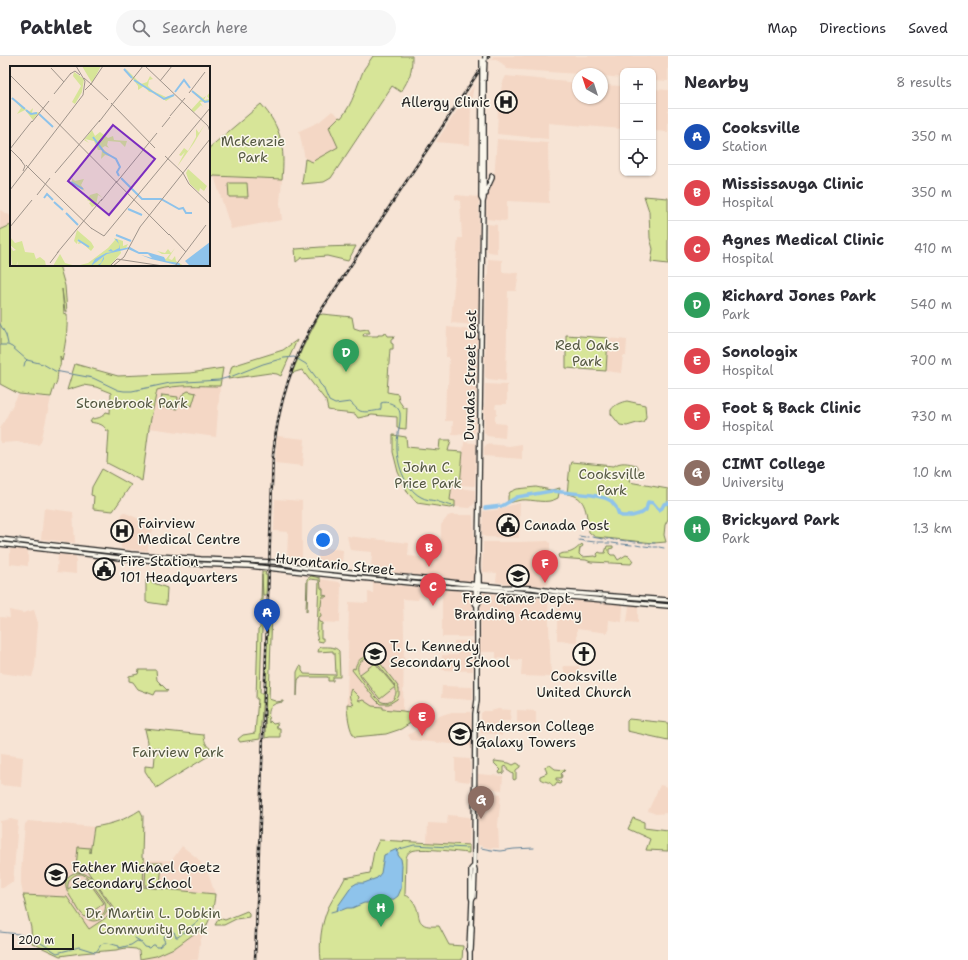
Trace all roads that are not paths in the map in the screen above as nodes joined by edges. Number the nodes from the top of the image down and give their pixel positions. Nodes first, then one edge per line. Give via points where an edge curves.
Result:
1 (485, 56) edge
2 (482, 58) edge
3 (483, 80) junction
4 (484, 178) junction
5 (483, 200) junction
6 (0, 539) edge
7 (0, 544) edge
8 (477, 587) junction
9 (668, 600) edge
10 (668, 606) edge
11 (470, 960) edge

1 - 3 main road, Dundas Street East, bridge
2 - 3 main road, Dundas Street East, bridge
3 - 4 main road, Dundas Street East
3 - 5 main road, Dundas Street East
4 - 5 main road, Dundas Street East
4 - 5 main road via 490,179 492,176
5 - 8 main road, Dundas Street East
8 -> 6 main road, Hurontario Street via 440,580 344,572 274,562 149,555
7 - 8 main road, Hurontario Street via 140,559 250,566 451,587
8 - 9 main road, Hurontario Street via 532,588
8 -> 10 main road, Hurontario Street
8 - 11 main road, Dundas Street East via 479,602

